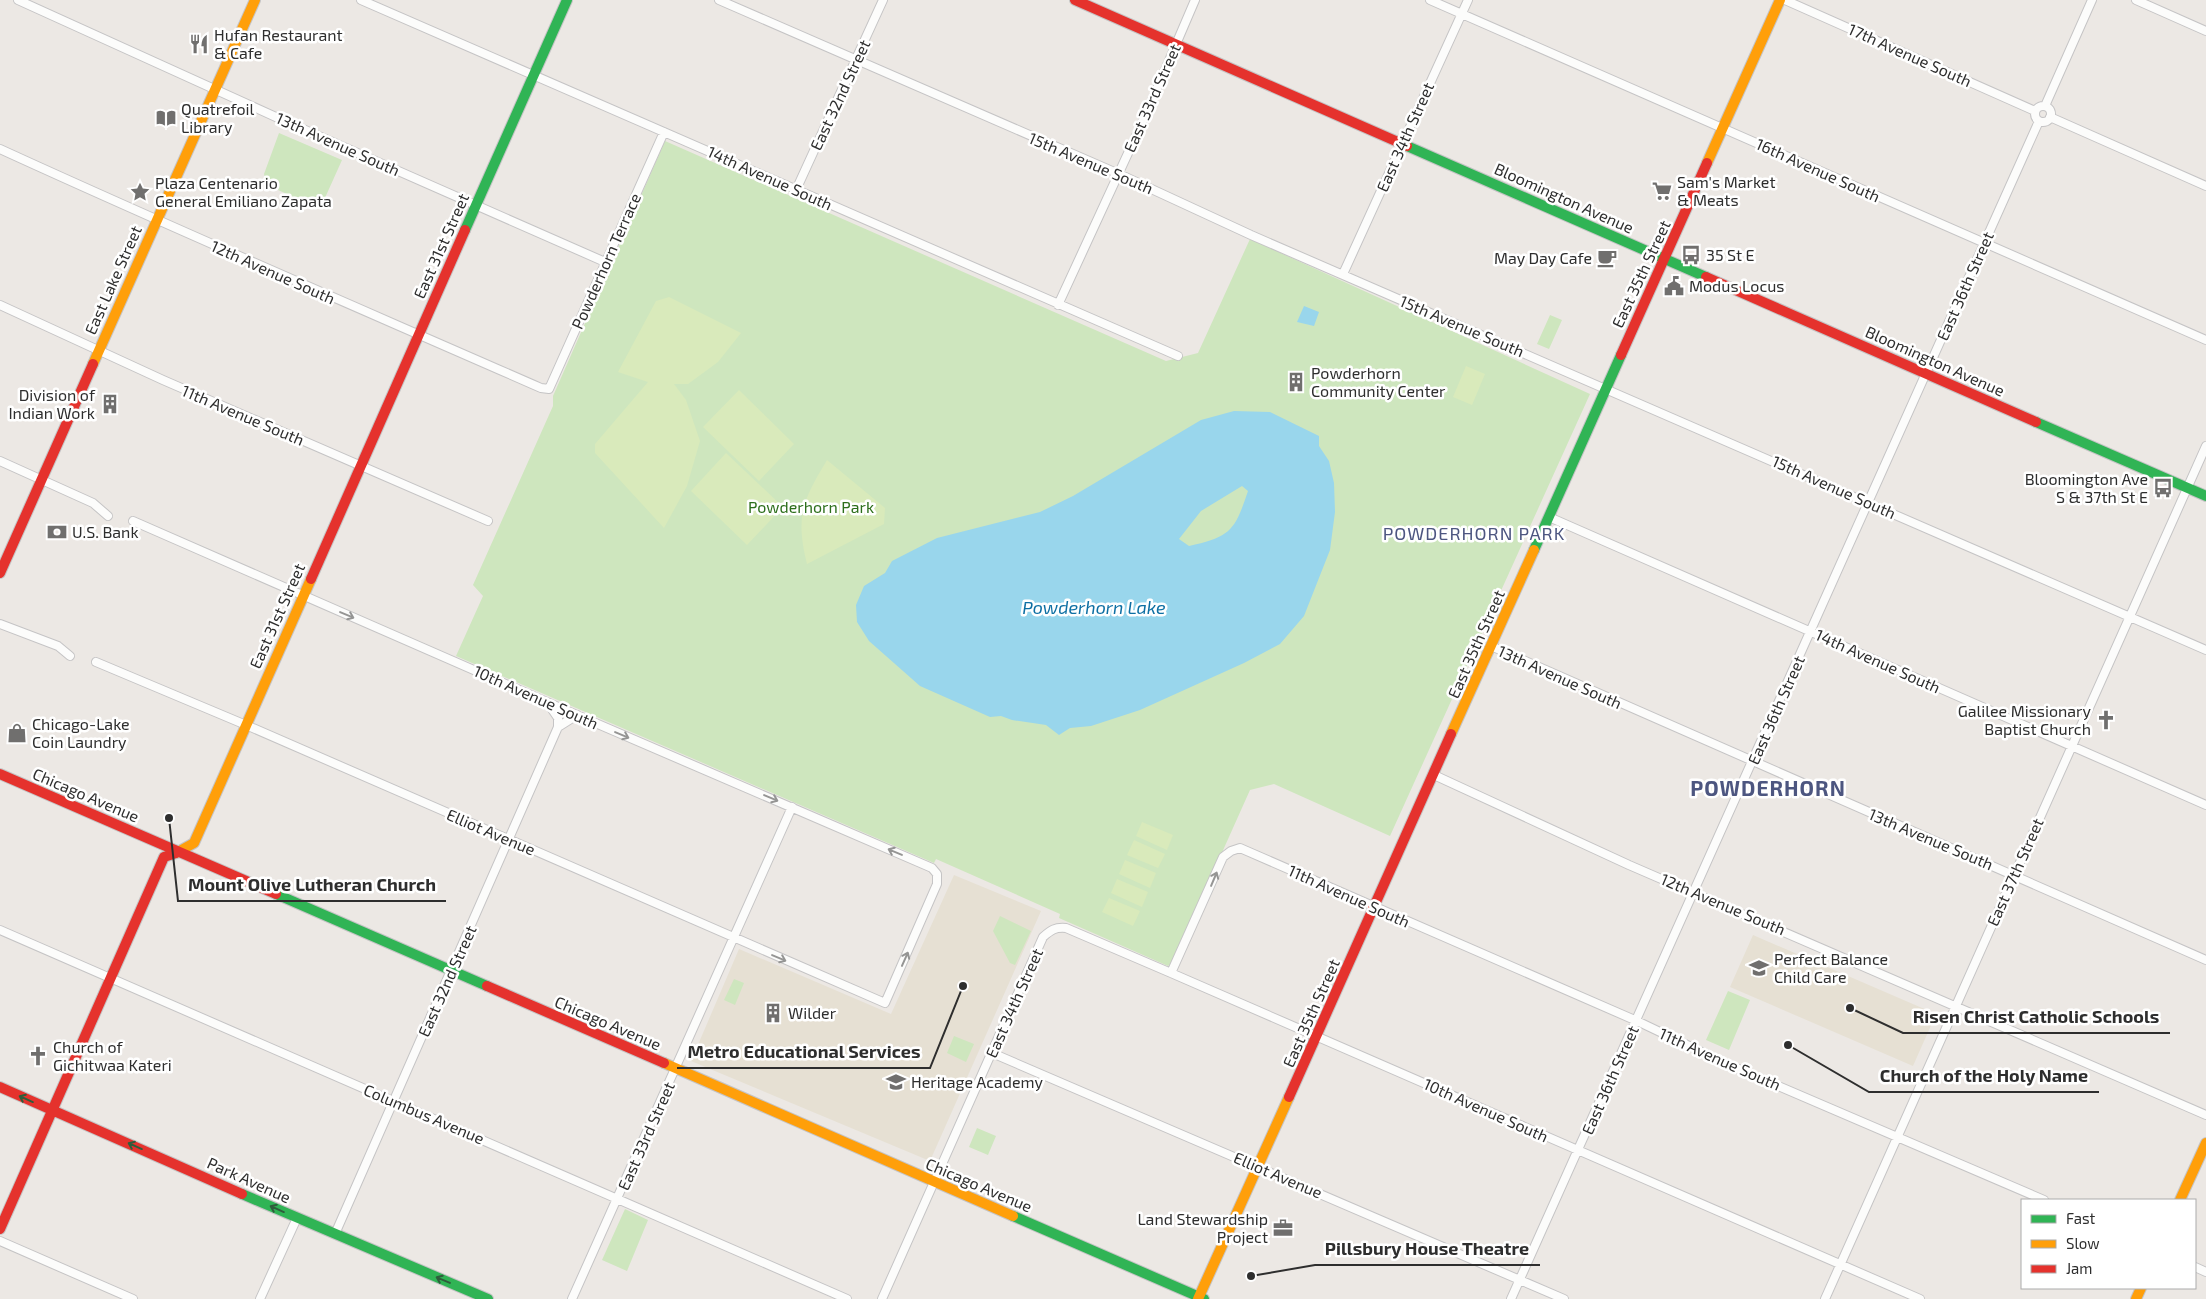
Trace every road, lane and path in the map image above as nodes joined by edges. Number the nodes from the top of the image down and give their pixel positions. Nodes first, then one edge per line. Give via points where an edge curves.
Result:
1 (18, 0) edge
2 (255, 0) edge
3 (361, 0) edge
4 (567, 0) edge
5 (719, 0) edge
6 (884, 0) edge
7 (1075, 0) edge
8 (1196, 0) edge
9 (1430, 0) edge
10 (1468, 0) edge
11 (1780, 0) edge
12 (1785, 0) edge
13 (2092, 0) edge
14 (2136, 0) edge
15 (1461, 14) junction
16 (2206, 31) edge
17 (1176, 44) junction
18 (856, 60) junction
19 (533, 76) junction
20 (215, 90) junction
21 (2045, 106) junction
22 (2035, 111) junction
23 (2050, 117) junction
24 (2039, 121) junction
25 (1723, 128) junction
26 (664, 132) junction
27 (1403, 143) junction
28 (0, 149) edge
29 (1119, 174) junction
30 (2206, 186) edge
31 (796, 190) junction
32 (476, 205) junction
33 (156, 221) junction
34 (1984, 243) junction
35 (1665, 258) junction
36 (605, 262) junction
37 (1343, 274) junction
38 (0, 305) edge
39 (1058, 305) junction
40 (418, 335) junction
41 (2206, 340) edge
42 (98, 351) junction
43 (1178, 356) dead end
44 (1927, 373) junction
45 (1606, 388) junction
46 (548, 389) joint
47 (2206, 446) edge
48 (0, 461) edge
49 (360, 466) junction
50 (42, 480) junction
51 (2187, 488) junction
52 (2206, 496) edge
53 (1868, 502) junction
54 (108, 516) dead end
55 (1549, 518) junction
56 (133, 521) dead end
57 (488, 521) dead end
58 (0, 572) edge
59 (302, 596) junction
60 (2130, 617) junction
61 (0, 624) edge
62 (1811, 632) junction
63 (1491, 646) junction
64 (2206, 650) edge
65 (70, 656) dead end
66 (96, 662) dead end
67 (546, 702) junction
68 (577, 715) junction
69 (246, 725) junction
70 (558, 727) junction
71 (2072, 746) junction
72 (1753, 762) junction
73 (0, 774) edge
74 (1434, 775) junction
75 (2206, 805) edge
76 (792, 807) junction
77 (509, 840) junction
78 (179, 852) junction
79 (2014, 875) junction
80 (1694, 891) junction
81 (1375, 907) junction
82 (1052, 929) joint
83 (0, 930) edge
84 (734, 938) junction
85 (2206, 960) edge
86 (450, 972) junction
87 (1171, 973) junction
88 (110, 979) junction
89 (885, 1003) joint
90 (1955, 1005) junction
91 (1637, 1021) junction
92 (1316, 1036) junction
93 (992, 1053) junction
94 (676, 1069) junction
95 (0, 1087) edge
96 (394, 1101) junction
97 (53, 1110) junction
98 (2206, 1115) edge
99 (1897, 1135) junction
100 (2206, 1143) edge
101 (1578, 1151) junction
102 (1257, 1166) junction
103 (934, 1182) junction
104 (618, 1198) junction
105 (2042, 1199) edge
106 (2180, 1199) edge
107 (297, 1218) junction
108 (0, 1229) edge
109 (335, 1234) junction
110 (0, 1241) edge
111 (1840, 1264) junction
112 (1520, 1280) junction
113 (1200, 1298) edge
114 (133, 1299) edge
115 (260, 1299) edge
116 (488, 1299) edge
117 (572, 1299) edge
118 (847, 1299) edge
119 (882, 1299) edge
120 (1511, 1299) edge
121 (1564, 1299) edge
122 (1825, 1299) edge
123 (1920, 1299) edge

1 - 20 street, 13th Avenue South
2 - 20 street, East Lake Street
3 - 19 street, 14th Avenue South
4 - 19 street, East 31st Street
5 - 18 street, 15th Avenue South
6 - 18 street, East 32nd Street
7 - 17 street, Bloomington Avenue
8 - 17 street, East 33rd Street
9 - 15 street, 16th Avenue South
10 - 15 street, East 34th Street
11 - 25 street, East 35th Street
12 - 22 street, 17th Avenue South
13 - 21 street
14 - 16 street
15 - 25 street, 16th Avenue South
15 - 27 street, East 34th Street
17 - 27 street, Bloomington Avenue
17 - 29 street, East 33rd Street
18 - 29 street, 15th Avenue South
18 - 31 street, East 32nd Street
19 - 26 street, 14th Avenue South
19 - 32 street, East 31st Street
20 - 32 street, 13th Avenue South
20 - 33 street, East Lake Street
21 - 22 street
21 - 23 street
22 - 24 street
23 - 24 street
23 - 30 street
24 - 34 street, East 36th Street
25 - 34 street, 16th Avenue South
25 - 35 street, East 35th Street
26 - 31 street, 14th Avenue South
26 - 36 street, Powderhorn Terrace
27 - 35 street, Bloomington Avenue
27 - 37 street, East 34th Street
28 - 33 street, 12th Avenue South
29 - 37 street, 15th Avenue South
29 - 39 street, East 33rd Street
31 - 39 street, 14th Avenue South
32 - 36 street, 13th Avenue South
32 - 40 street, East 31st Street
33 - 40 street, 12th Avenue South
33 - 42 street, East Lake Street
34 - 41 street, 16th Avenue South
34 - 44 street, East 36th Street
35 - 44 street, Bloomington Avenue
35 - 45 street, East 35th Street
36 - 46 street, Powderhorn Terrace
37 - 45 street, 15th Avenue South
38 - 42 street, 11th Avenue South
39 - 43 street, 14th Avenue South
40 - 46 street, 12th Avenue South
40 - 49 street, East 31st Street
42 - 49 street, 11th Avenue South
42 - 50 street, East Lake Street
44 - 51 street, Bloomington Avenue
44 - 53 street, East 36th Street
45 - 53 street, 15th Avenue South
45 - 55 street, East 35th Street
47 - 51 street, East 37th Street
48 - 50 street
49 - 57 street, 11th Avenue South
49 - 59 street, East 31st Street
50 - 54 street via 94,503
50 - 58 street, East Lake Street
51 - 52 street, Bloomington Avenue
51 - 60 street, East 37th Street
53 - 60 street, 15th Avenue South
53 - 62 street, East 36th Street
55 - 62 street, 14th Avenue South
55 - 63 street, East 35th Street
56 - 59 street, 10th Avenue South
59 -> 67 street, 10th Avenue South
59 - 69 street, East 31st Street
60 - 64 street, 15th Avenue South
60 - 71 street, East 37th Street
61 - 65 street via 58,646
62 - 71 street, 14th Avenue South
62 - 72 street, East 36th Street
63 - 72 street, 13th Avenue South
63 - 74 street, East 35th Street
66 - 69 street, Elliot Avenue
67 - 68 street, 10th Avenue South
67 - 70 street via 558,718
68 - 70 street
68 -> 76 street, 10th Avenue South
69 - 77 street, Elliot Avenue
69 - 78 street, East 31st Street via 194,843
70 - 77 street, East 32nd Street
71 - 75 street, 14th Avenue South
71 - 79 street, East 37th Street
72 - 79 street, 13th Avenue South
72 - 80 street, East 36th Street
73 - 78 street, Chicago Avenue
74 - 80 street, 12th Avenue South via 1629,865
74 - 81 street, East 35th Street
76 - 84 street, East 33rd Street
89 -> 76 street, 10th Avenue South via 937,884 937,874 932,868
77 - 84 street, Elliot Avenue
77 - 86 street, East 32nd Street
78 - 86 street, Chicago Avenue
78 - 88 street, East 31st Street via 164,857
79 - 85 street, 13th Avenue South
79 - 90 street, East 37th Street
80 - 90 street, 12th Avenue South
80 - 91 street, East 36th Street
87 -> 81 street, 11th Avenue South via 1223,857 1240,848
81 - 91 street, 11th Avenue South
81 - 92 street, East 35th Street
82 - 87 street, 10th Avenue South via 1066,928
82 - 93 street, East 34th Street via 1043,937
83 - 88 street, Columbus Avenue
84 -> 89 street, Elliot Avenue
84 - 94 street, East 33rd Street
86 - 94 street, Chicago Avenue
86 - 96 street, East 32nd Street
87 - 92 street, 10th Avenue South
88 - 96 street, Columbus Avenue
88 - 97 street, East 31st Street
90 - 98 street, 12th Avenue South
90 - 99 street, East 37th Street
91 - 99 street, 11th Avenue South via 1727,1064
91 - 101 street, East 36th Street
92 - 101 street, 10th Avenue South
92 - 102 street, East 35th Street
93 - 102 street, Elliot Avenue
93 - 103 street, East 34th Street
94 - 103 street, Chicago Avenue
94 - 104 street, East 33rd Street
97 -> 95 street, Park Avenue
96 - 104 street, Columbus Avenue
96 - 109 street, East 32nd Street
107 -> 97 street, Park Avenue
97 - 108 street, East 31st Street
99 - 105 street, 11th Avenue South
99 - 111 street, East 37th Street
100 - 106 street
101 - 111 street, 10th Avenue South
101 - 112 street, East 36th Street
102 - 112 street, Elliot Avenue
102 - 113 street, East 35th Street
103 - 113 street, Chicago Avenue
103 - 119 street, East 34th Street
104 - 117 street, East 33rd Street
104 - 118 street, Columbus Avenue
107 - 109 street, Park Avenue
107 - 115 street
116 -> 109 street, Park Avenue
110 - 114 street
111 - 122 street, East 37th Street
111 - 123 street, 10th Avenue South
112 - 120 street, East 36th Street
112 - 121 street, Elliot Avenue

